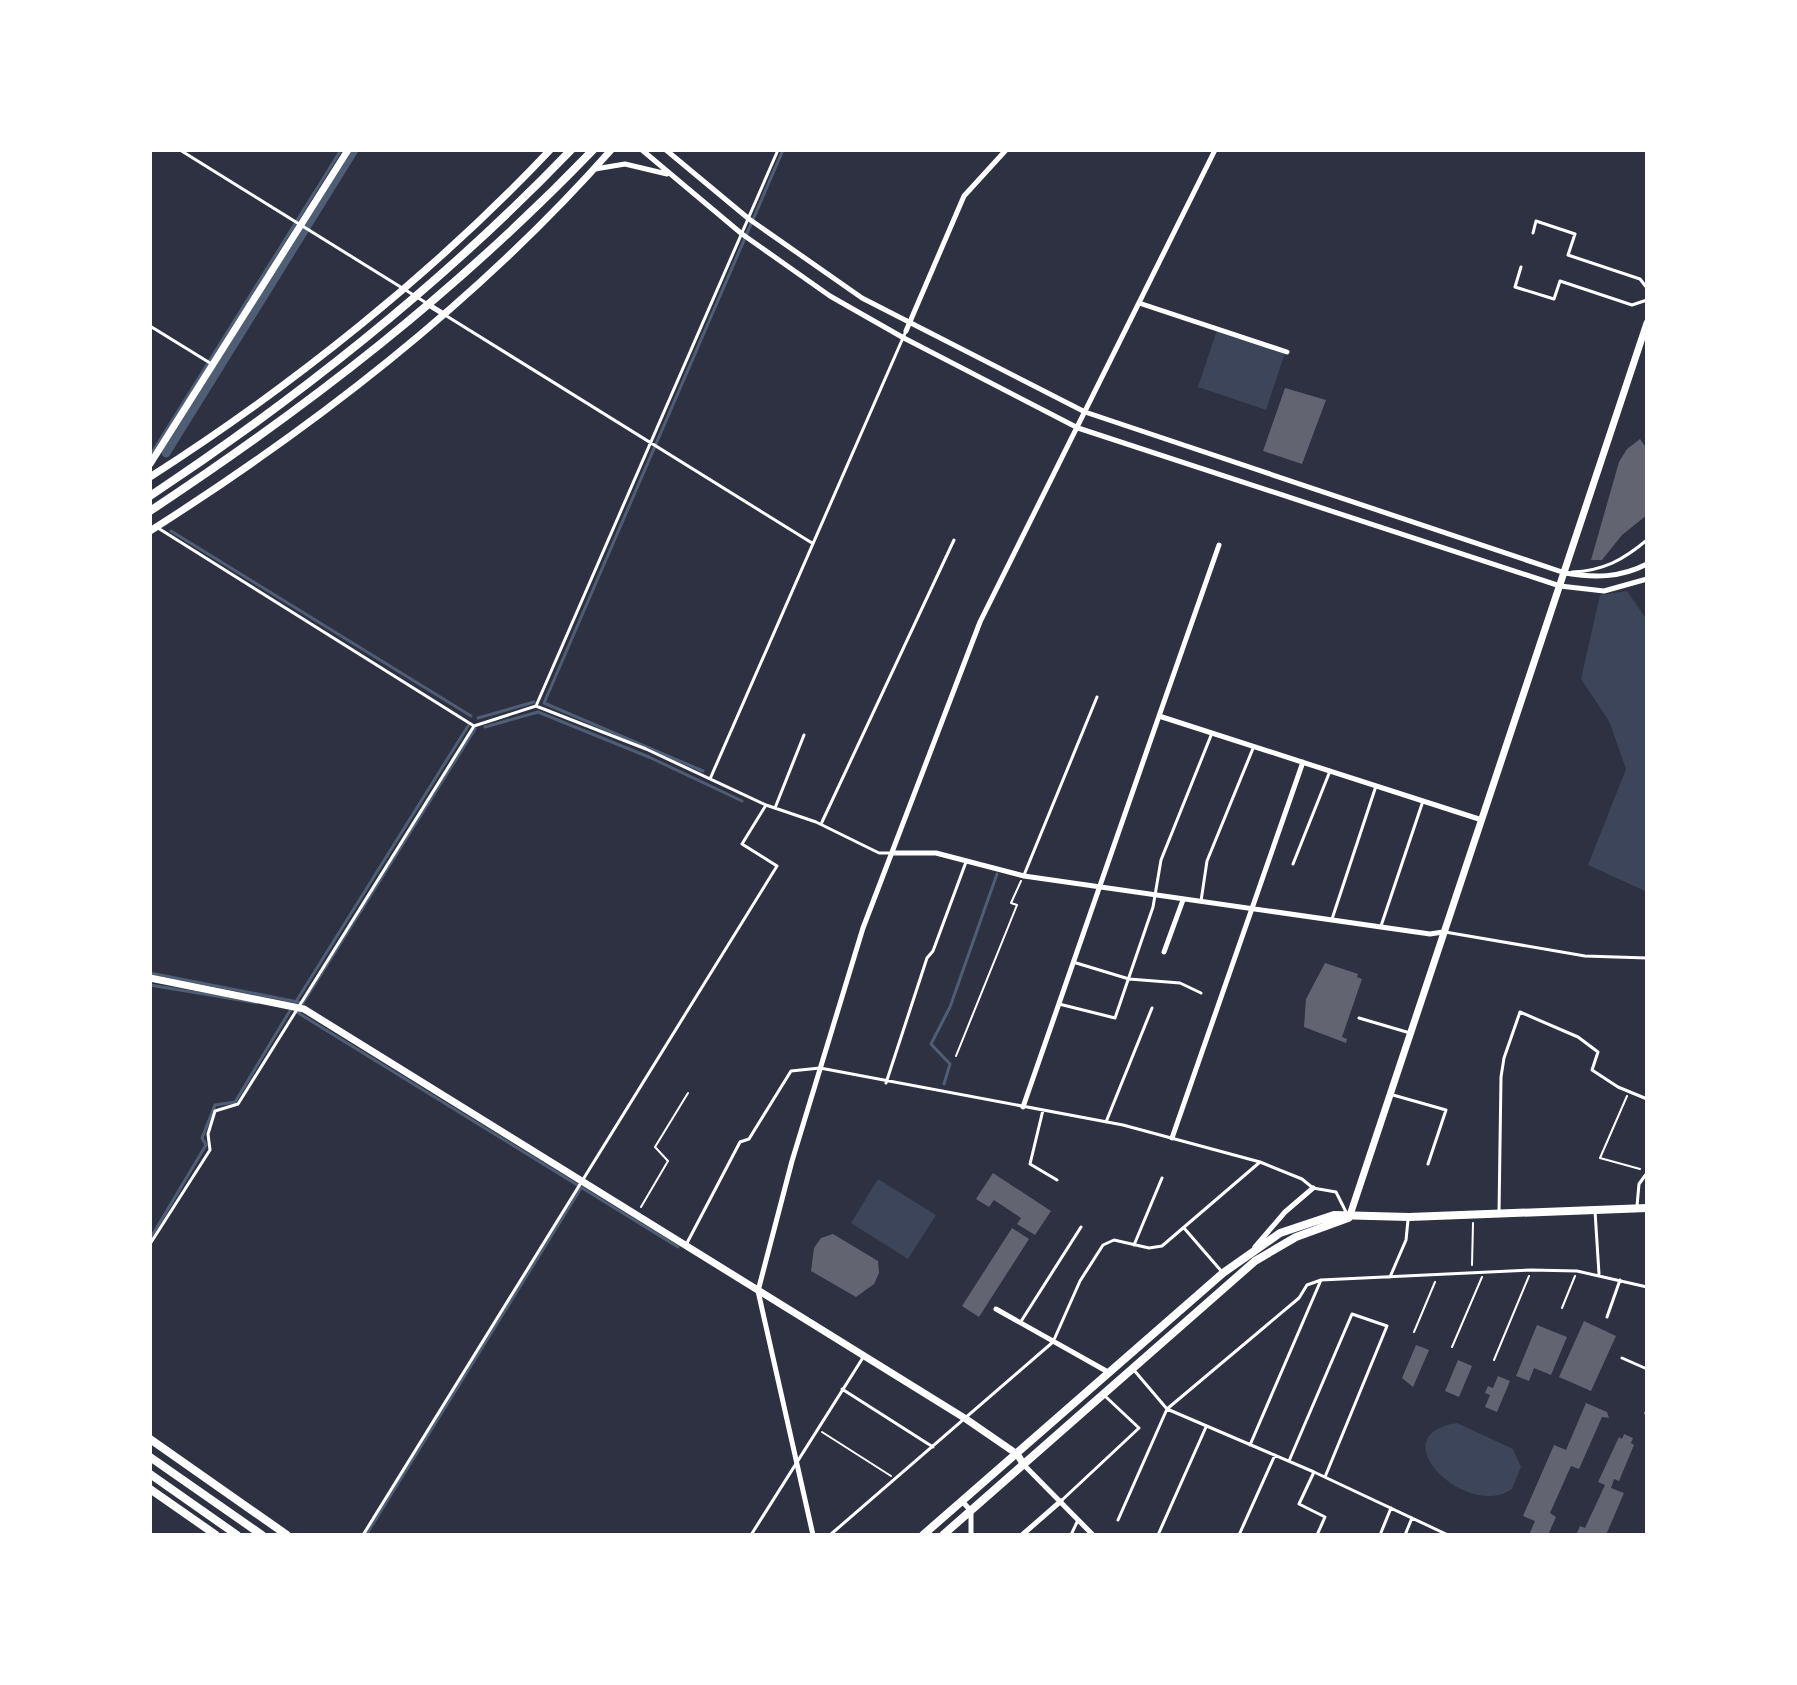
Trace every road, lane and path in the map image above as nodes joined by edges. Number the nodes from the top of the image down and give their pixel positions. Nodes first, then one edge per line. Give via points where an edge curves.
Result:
1 (180, 150) edge
2 (348, 150) edge
3 (550, 150) edge
4 (571, 150) edge
5 (593, 150) edge
6 (611, 150) edge
7 (642, 150) edge
8 (666, 150) edge
9 (778, 150) edge
10 (1006, 150) edge
11 (1215, 150) edge
12 (594, 169) junction
13 (684, 186) junction
14 (749, 219) junction
15 (301, 225) junction
16 (1533, 233) dead end
17 (742, 234) junction
18 (1521, 267) dead end
19 (401, 288) junction
20 (1647, 288) edge
21 (416, 297) junction
22 (1647, 300) edge
23 (1139, 303) junction
24 (429, 305) junction
25 (442, 313) junction
26 (1647, 323) edge
27 (910, 325) junction
28 (150, 326) edge
29 (904, 334) junction
30 (1287, 352) dead end
31 (213, 365) junction
32 (1085, 412) junction
33 (1078, 428) junction
34 (651, 443) junction
35 (161, 447) junction
36 (173, 463) junction
37 (150, 464) edge
38 (150, 477) edge
39 (150, 496) edge
40 (150, 511) edge
41 (152, 529) edge
42 (954, 540) dead end
43 (1647, 540) edge
44 (812, 543) junction
45 (1219, 545) dead end
46 (1647, 564) edge
47 (1565, 573) junction
48 (1647, 579) edge
49 (1560, 586) junction
50 (1097, 697) dead end
51 (536, 706) junction
52 (1159, 716) junction
53 (474, 726) junction
54 (1212, 733) junction
55 (804, 735) dead end
56 (1254, 746) junction
57 (1303, 762) junction
58 (1330, 771) junction
59 (709, 780) junction
60 (1376, 786) junction
61 (1423, 801) junction
62 (766, 805) junction
63 (775, 808) junction
64 (1483, 820) junction
65 (821, 824) junction
66 (892, 853) junction
67 (966, 862) junction
68 (1293, 864) dead end
69 (1024, 876) junction
70 (1101, 886) junction
71 (1155, 896) junction
72 (1183, 900) junction
73 (1201, 902) junction
74 (1254, 910) junction
75 (1331, 920) junction
76 (1381, 927) junction
77 (1443, 932) junction
78 (1164, 952) dead end
79 (1647, 958) edge
80 (1073, 962) junction
81 (150, 978) edge
82 (1129, 979) junction
83 (1201, 993) dead end
84 (1059, 1004) junction
85 (298, 1006) junction
86 (1152, 1008) dead end
87 (1359, 1018) dead end
88 (1410, 1033) junction
89 (956, 1056) dead end
90 (820, 1068) junction
91 (886, 1083) junction
92 (1629, 1091) junction
93 (688, 1093) dead end
94 (1390, 1094) junction
95 (1647, 1099) edge
96 (1023, 1107) junction
97 (1043, 1110) junction
98 (1106, 1122) junction
99 (1172, 1138) junction
100 (1260, 1162) junction
101 (1428, 1164) dead end
102 (1647, 1172) edge
103 (1162, 1178) dead end
104 (1057, 1180) dead end
105 (582, 1181) junction
106 (1313, 1188) junction
107 (1642, 1208) edge
108 (1595, 1211) junction
109 (1499, 1213) junction
110 (1473, 1214) junction
111 (637, 1215) junction
112 (1409, 1217) junction
113 (1349, 1218) junction
114 (1081, 1227) dead end
115 (1184, 1228) junction
116 (150, 1244) edge
117 (686, 1245) junction
118 (1134, 1245) junction
119 (1254, 1248) junction
120 (1531, 1270) junction
121 (1577, 1271) junction
122 (1484, 1272) junction
123 (1223, 1273) junction
124 (1471, 1274) junction
125 (1599, 1274) junction
126 (1438, 1276) junction
127 (1390, 1277) junction
128 (1321, 1280) junction
129 (1620, 1280) junction
130 (1647, 1287) edge
131 (758, 1291) junction
132 (1562, 1308) dead end
133 (996, 1309) dead end
134 (1607, 1317) dead end
135 (1020, 1323) junction
136 (1414, 1332) dead end
137 (1053, 1342) junction
138 (1452, 1347) dead end
139 (864, 1355) junction
140 (1622, 1358) dead end
141 (1494, 1360) dead end
142 (1132, 1368) junction
143 (1647, 1369) edge
144 (1109, 1373) junction
145 (842, 1389) junction
146 (1103, 1395) junction
147 (1167, 1409) junction
148 (966, 1419) junction
149 (1206, 1427) junction
150 (817, 1429) junction
151 (150, 1439) edge
152 (1250, 1445) junction
153 (933, 1447) junction
154 (1017, 1454) junction
155 (1275, 1455) junction
156 (150, 1457) edge
157 (1289, 1461) junction
158 (797, 1462) junction
159 (1024, 1465) junction
160 (1314, 1472) junction
161 (150, 1474) edge
162 (1325, 1477) junction
163 (896, 1479) junction
164 (150, 1489) edge
165 (962, 1501) junction
166 (1061, 1501) junction
167 (1391, 1508) junction
168 (971, 1511) junction
169 (1412, 1518) junction
170 (1078, 1519) junction
171 (1118, 1520) dead end
172 (216, 1535) edge
173 (237, 1535) edge
174 (262, 1535) edge
175 (287, 1535) edge
176 (363, 1535) edge
177 (751, 1535) edge
178 (813, 1535) edge
179 (830, 1535) edge
180 (923, 1535) edge
181 (943, 1535) edge
182 (971, 1535) edge
183 (1022, 1535) edge
184 (1071, 1535) edge
185 (1093, 1535) edge
186 (1158, 1535) edge
187 (1239, 1535) edge
188 (1317, 1535) edge
189 (1380, 1535) edge
190 (1405, 1535) edge
191 (1448, 1535) edge

1 - 15 lane
2 - 15 street
3 - 19 street
4 - 21 main road
5 - 24 main road
6 - 12 street
7 - 13 street
8 - 14 street
9 - 14 lane
10 - 27 street via 964,196
11 - 23 street
12 - 13 street via 641,165
12 - 25 street
13 - 17 street
14 - 17 lane
14 - 27 street
15 - 19 lane
15 - 31 street
16 - 20 lane via 1536,221 1575,234 1568,255 1640,279
17 - 29 street via 830,296
17 - 34 lane
18 - 22 lane via 1515,287 1554,299 1560,281 1632,305
19 - 21 lane
19 - 36 street
21 - 24 lane
21 - 39 main road via 318,377
23 - 30 street
23 - 32 street
24 - 25 street
24 - 40 main road via 331,387
25 - 34 lane
25 - 41 street via 326,409
26 - 47 street
27 - 29 street
27 - 32 street
28 - 31 lane
29 - 33 street
29 - 44 lane
31 - 35 street
32 - 33 street
32 - 47 street
33 - 49 street
33 - 66 street via 980,622
34 - 44 lane
34 - 51 lane
35 - 36 street via 161,459
35 - 37 street
36 - 38 street
41 - 53 lane
42 - 65 lane
43 - 47 lane via 1616,563
44 - 59 lane
45 - 52 street
46 - 47 street via 1620,575
47 - 49 street
48 - 49 street via 1604,591
49 - 64 street
50 - 69 lane
51 - 53 lane
51 - 59 lane
52 - 54 street
52 - 70 street
53 - 85 lane
54 - 56 street
54 - 71 lane via 1161,860
55 - 63 lane
56 - 57 street
56 - 73 lane via 1207,861
57 - 58 street
57 - 74 street
58 - 60 street
58 - 68 lane
59 - 62 lane
60 - 61 street
60 - 75 lane
61 - 64 street
61 - 76 lane
62 - 63 lane
62 - 105 lane via 742,844 777,866
63 - 65 lane
64 - 77 street
65 - 66 lane via 879,853
66 - 67 street via 936,853
66 - 90 street
67 - 69 street
67 - 91 lane
69 - 70 street
69 - 89 path
70 - 71 street
70 - 80 street
71 - 72 street
71 - 82 lane
72 - 73 street
72 - 78 street
73 - 74 street
74 - 75 street
74 - 99 street
75 - 76 street
76 - 77 street
77 - 79 lane via 1585,956
77 - 88 street
80 - 82 lane
80 - 84 street
81 - 85 street
82 - 83 lane via 1180,983
82 - 84 lane via 1115,1018
84 - 96 street
85 - 105 street
85 - 116 lane via 238,1104 215,1111 208,1134 210,1150
86 - 98 lane
87 - 88 lane
88 - 94 street
90 - 91 lane
90 - 117 lane via 791,1071 749,1139 740,1142
90 - 131 street
91 - 96 lane
92 - 95 lane
92 - 102 path via 1600,1158
92 - 109 lane via 1592,1070 1598,1052 1578,1037 1520,1012 1501,1077
93 - 111 path via 655,1147 668,1161
94 - 101 lane via 1446,1110
94 - 113 street
96 - 97 lane
97 - 98 lane
97 - 104 lane via 1030,1164
98 - 99 lane
99 - 100 lane
100 - 106 lane
100 - 115 lane
102 - 107 lane via 1639,1184
103 - 118 lane
105 - 111 street
105 - 176 lane
106 - 113 lane via 1336,1192
106 - 119 street
107 - 108 main road
108 - 109 main road
108 - 125 lane
109 - 110 main road
110 - 112 main road
110 - 124 path
111 - 117 street
112 - 113 main road
112 - 127 lane via 1406,1240
113 - 119 main road via 1334,1215 1303,1222
113 - 142 main road via 1296,1237 1255,1261
114 - 135 lane
115 - 118 lane via 1162,1246
115 - 123 lane
117 - 131 street
118 - 137 lane via 1114,1240 1103,1245
119 - 123 main road
120 - 121 lane
120 - 122 lane
120 - 141 path
121 - 125 lane
121 - 132 path
122 - 124 lane
122 - 138 path
123 - 144 main road
124 - 126 lane
125 - 129 lane
126 - 127 lane
126 - 136 path
127 - 128 lane
128 - 147 lane via 1307,1285 1299,1298
128 - 152 lane
129 - 130 lane
129 - 134 lane
131 - 139 street
131 - 158 street
133 - 135 street
135 - 137 street
137 - 144 street
137 - 148 lane
139 - 145 lane
139 - 148 street
140 - 143 lane
142 - 144 lane
142 - 146 main road
142 - 147 lane
144 - 146 lane
144 - 154 main road
145 - 150 lane
145 - 153 lane
146 - 159 main road
146 - 166 lane via 1139,1428
147 - 149 lane
147 - 171 lane
148 - 153 lane
148 - 154 street
149 - 152 lane
149 - 186 lane
150 - 158 lane
150 - 163 path
151 - 175 main road
152 - 155 lane
153 - 163 lane
154 - 159 street
154 - 165 main road
155 - 157 lane
155 - 187 lane
156 - 174 main road
157 - 160 lane
157 - 162 lane via 1352,1314 1387,1326
158 - 177 lane
158 - 178 street
159 - 166 street
159 - 168 main road
160 - 162 lane
160 - 188 lane via 1299,1504 1325,1517
161 - 173 main road
162 - 167 lane
163 - 179 lane
164 - 172 main road
165 - 168 street
165 - 180 main road
166 - 170 street
166 - 183 street
167 - 169 lane
167 - 189 lane
168 - 181 main road
168 - 182 street
169 - 190 lane
169 - 191 lane
170 - 184 lane
170 - 185 street

